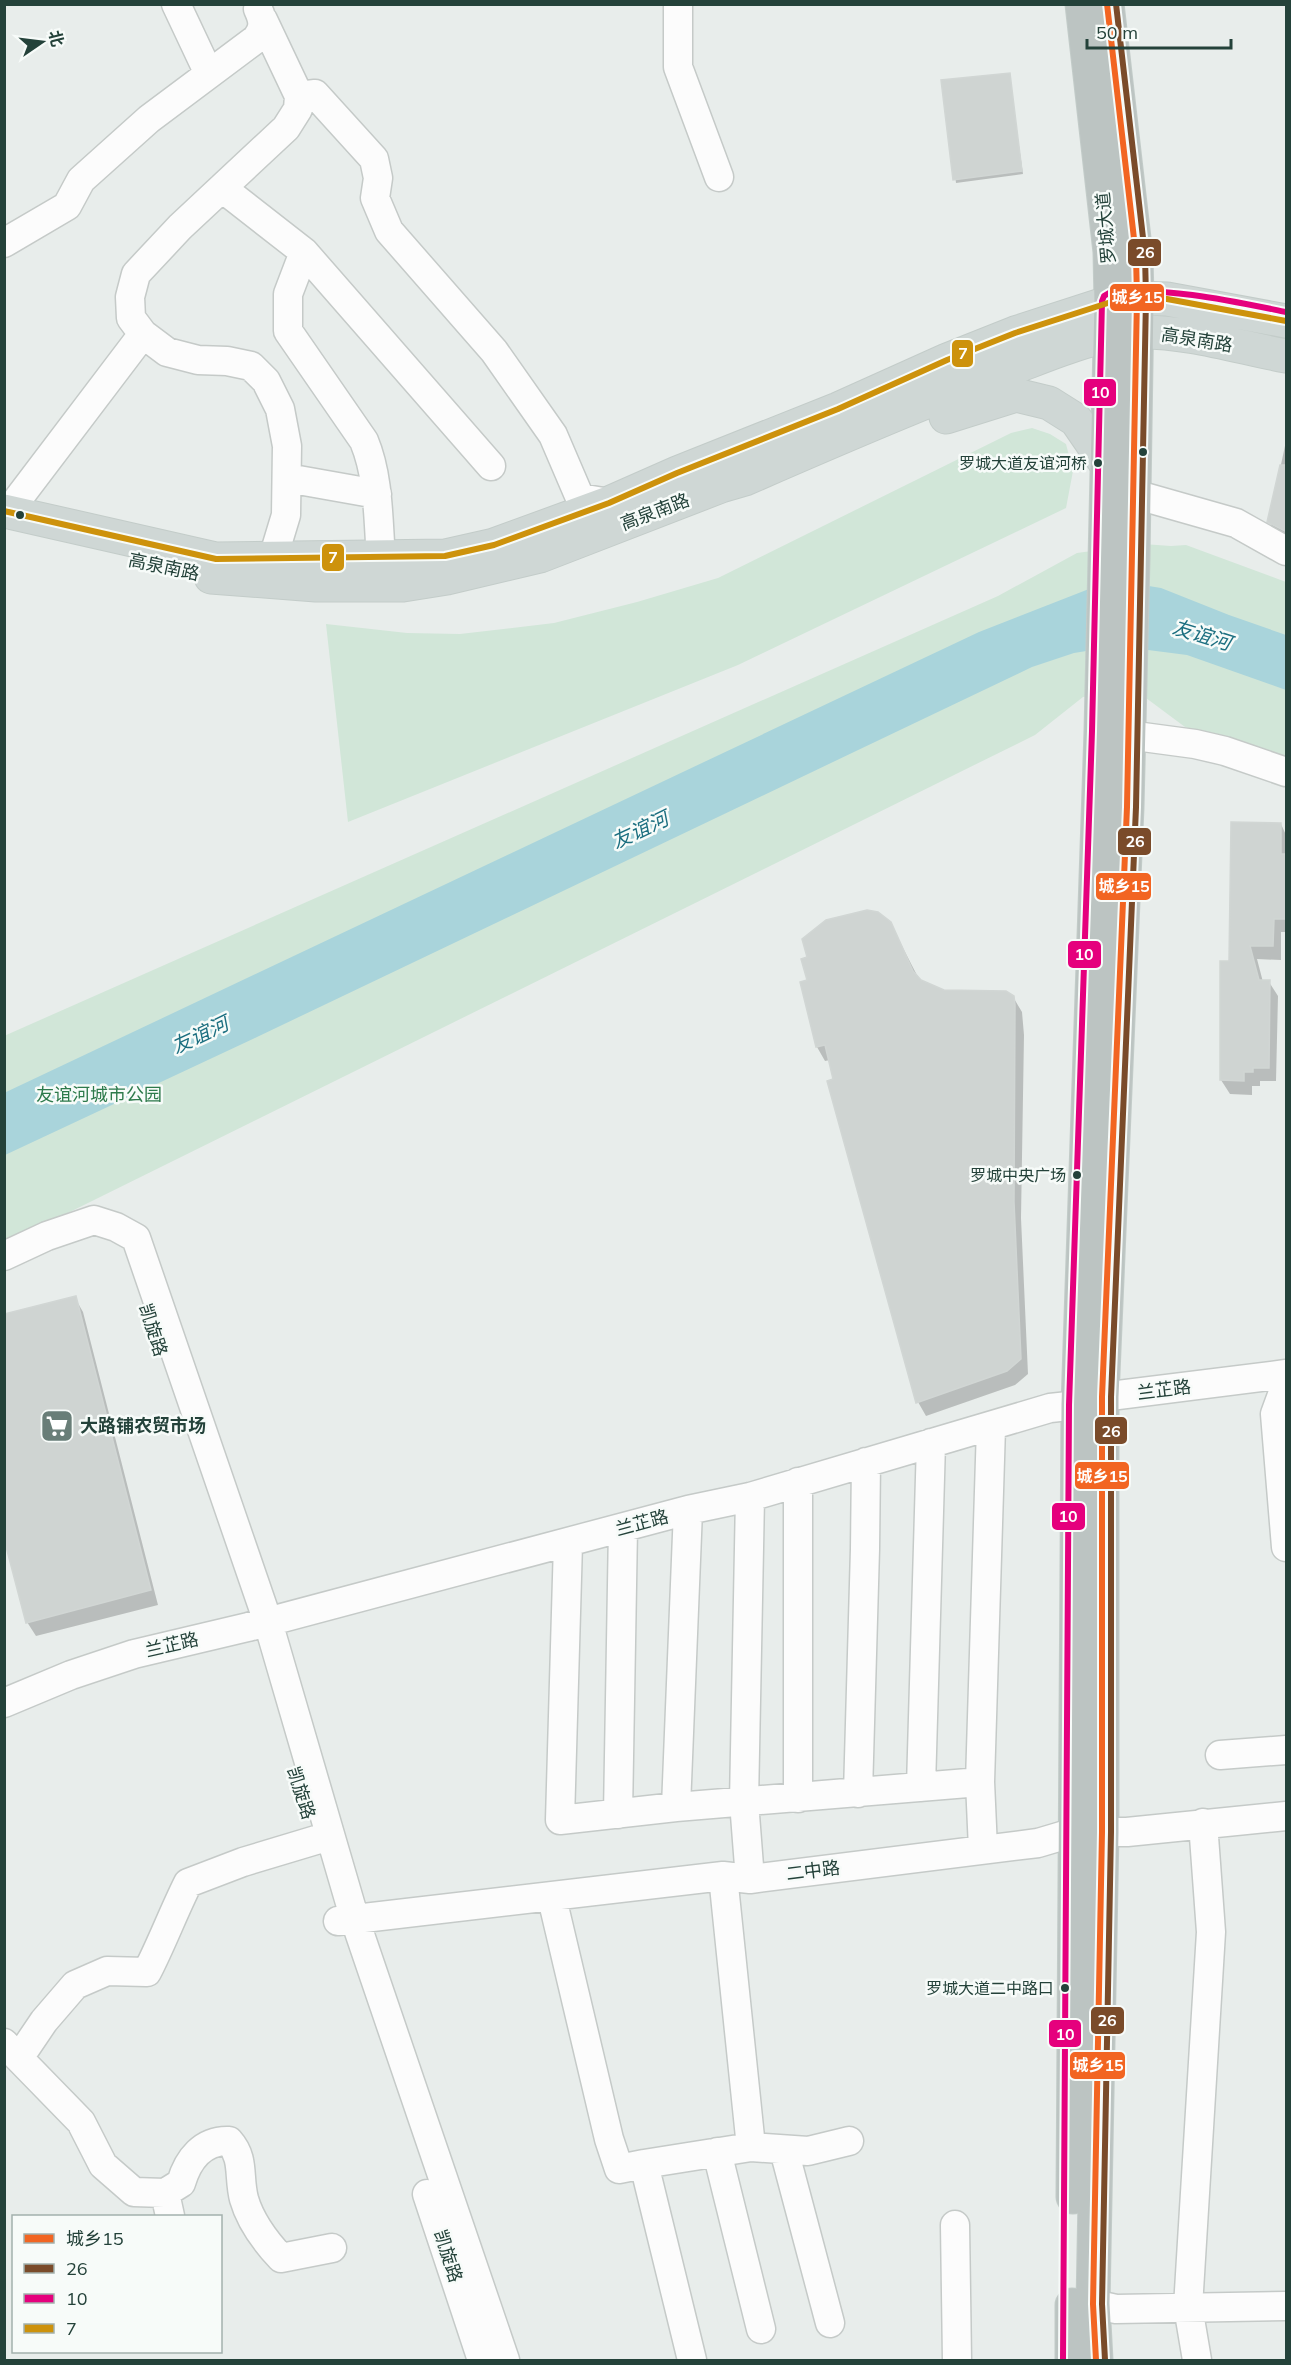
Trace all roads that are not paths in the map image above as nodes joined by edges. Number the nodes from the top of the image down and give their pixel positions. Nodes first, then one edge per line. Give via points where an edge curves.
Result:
1 (176, 4) edge
2 (678, 4) edge
3 (1082, 4) edge
4 (1107, 4) edge
5 (260, 12) edge
6 (209, 75) junction
7 (299, 96) junction
8 (719, 177) dead end
9 (222, 188) junction
10 (4, 243) edge
11 (303, 252) junction
12 (1124, 300) junction
13 (1287, 321) edge
14 (143, 334) junction
15 (1123, 334) junction
16 (1287, 356) edge
17 (1107, 465) junction
18 (490, 466) dead end
19 (287, 478) junction
20 (745, 479) junction
21 (377, 494) junction
22 (1134, 494) junction
23 (609, 503) junction
24 (6, 518) edge
25 (1287, 551) edge
26 (1119, 556) junction
27 (273, 558) junction
28 (381, 558) junction
29 (1119, 732) junction
30 (1287, 772) edge
31 (4, 1256) edge
32 (1287, 1374) edge
33 (1287, 1384) edge
34 (1090, 1401) junction
35 (991, 1427) junction
36 (931, 1443) junction
37 (866, 1462) junction
38 (798, 1482) junction
39 (750, 1497) junction
40 (688, 1510) junction
41 (623, 1528) junction
42 (568, 1543) junction
43 (1287, 1547) edge
44 (258, 1624) junction
45 (4, 1703) edge
46 (1287, 1750) edge
47 (1220, 1755) dead end
48 (980, 1782) junction
49 (921, 1787) junction
50 (858, 1793) junction
51 (798, 1798) junction
52 (744, 1802) junction
53 (676, 1807) junction
54 (618, 1814) junction
55 (1287, 1816) edge
56 (1203, 1823) junction
57 (1088, 1832) junction
58 (316, 1840) junction
59 (983, 1849) junction
60 (736, 1878) junction
61 (552, 1898) junction
62 (346, 1921) junction
63 (12, 2050) edge
64 (849, 2141) dead end
65 (751, 2147) junction
66 (784, 2150) junction
67 (717, 2151) junction
68 (644, 2164) junction
69 (167, 2205) edge
70 (955, 2224) dead end
71 (332, 2248) dead end
72 (1093, 2304) junction
73 (1287, 2306) edge
74 (1188, 2307) junction
75 (830, 2323) dead end
76 (761, 2329) dead end
77 (1073, 2359) edge
78 (482, 2361) edge
79 (505, 2361) edge
80 (692, 2361) edge
81 (957, 2361) edge
82 (1197, 2361) edge

1 - 6 street
2 - 8 street via 678,67
3 - 12 highway, 罗城大道 via 1110,252
4 - 12 highway, 罗城大道 via 1136,256
5 - 6 street via 263,30 256,39
5 - 7 street
6 - 10 street via 149,119 81,180 67,206
7 - 9 street via 298,109 286,128
7 - 23 street via 315,94 374,159 378,178 375,198 389,231 494,351 553,435 580,498
9 - 11 street
9 - 14 street via 136,274 130,297 131,318
11 - 18 street
11 - 21 street via 288,294 288,331 364,441
12 - 13 main road, 高泉南路 via 1167,299
12 - 15 highway, 罗城大道
12 - 23 main road, 高泉南路 via 1015,333 946,360
14 - 19 street via 167,352 251,366 266,381 280,409 287,446
14 - 24 street
15 - 16 main road, 高泉南路 via 1184,336
15 - 17 highway, 罗城大道
15 - 20 main road, 高泉南路 via 1060,350 1002,372
15 - 22 highway, 罗城大道
17 - 20 main road via 1076,420 1049,403 1016,395 920,426 830,464
17 - 26 highway, 罗城大道
19 - 21 street
19 - 27 street via 286,515
20 - 24 main road, 高泉南路 via 540,556 403,585 218,579
21 - 28 street
22 - 25 street via 1236,523
22 - 26 highway, 罗城大道
23 - 28 main road, 高泉南路 via 494,545 445,556
24 - 27 main road, 高泉南路 via 216,559
26 - 29 highway, 罗城大道
27 - 28 main road, 高泉南路
29 - 30 street via 1225,751
29 - 34 highway, 罗城大道
31 - 44 street, 凯旋路 via 94,1220 116,1227
32 - 34 street, 兰芷路
33 - 43 street via 1275,1414
34 - 35 street, 兰芷路 via 1050,1408
34 - 57 highway, 罗城大道
35 - 36 street, 兰芷路
35 - 48 street
36 - 37 street, 兰芷路
36 - 49 street
37 - 38 street, 兰芷路
37 - 50 street
38 - 39 street, 兰芷路
38 - 51 street
39 - 40 street, 兰芷路
39 - 52 street
40 - 41 street, 兰芷路
40 - 53 street
41 - 42 street, 兰芷路
41 - 54 street
42 - 44 street, 兰芷路
42 - 54 street via 560,1820
44 - 45 street, 兰芷路 via 134,1654
44 - 58 street, 凯旋路
44 - 62 street
46 - 47 street
48 - 49 street
48 - 59 street
49 - 50 street
50 - 51 street
51 - 52 street
52 - 53 street
52 - 60 street
53 - 54 street
55 - 56 street, 二中路
56 - 57 street, 二中路
56 - 74 street via 1211,1932
57 - 59 street, 二中路
57 - 72 highway, 罗城大道
57 - 77 highway, 罗城大道
58 - 62 street, 凯旋路
58 - 63 street via 188,1883 147,1972 107,1971 75,1985
59 - 60 street, 二中路
60 - 61 street, 二中路
60 - 65 street
61 - 62 street, 二中路
61 - 68 street via 619,2169
62 - 78 street, 凯旋路
62 - 79 street
63 - 69 street via 81,2122 103,2165 134,2192
64 - 66 street via 808,2151
65 - 66 street
65 - 67 street
66 - 75 street
67 - 68 street
67 - 76 street
68 - 80 street
69 - 71 street via 186,2166 200,2150 217,2140 229,2140 238,2151 244,2200 266,2241 281,2259
70 - 81 street
72 - 74 street via 1116,2309
72 - 77 highway, 罗城大道
73 - 74 street
74 - 82 street

